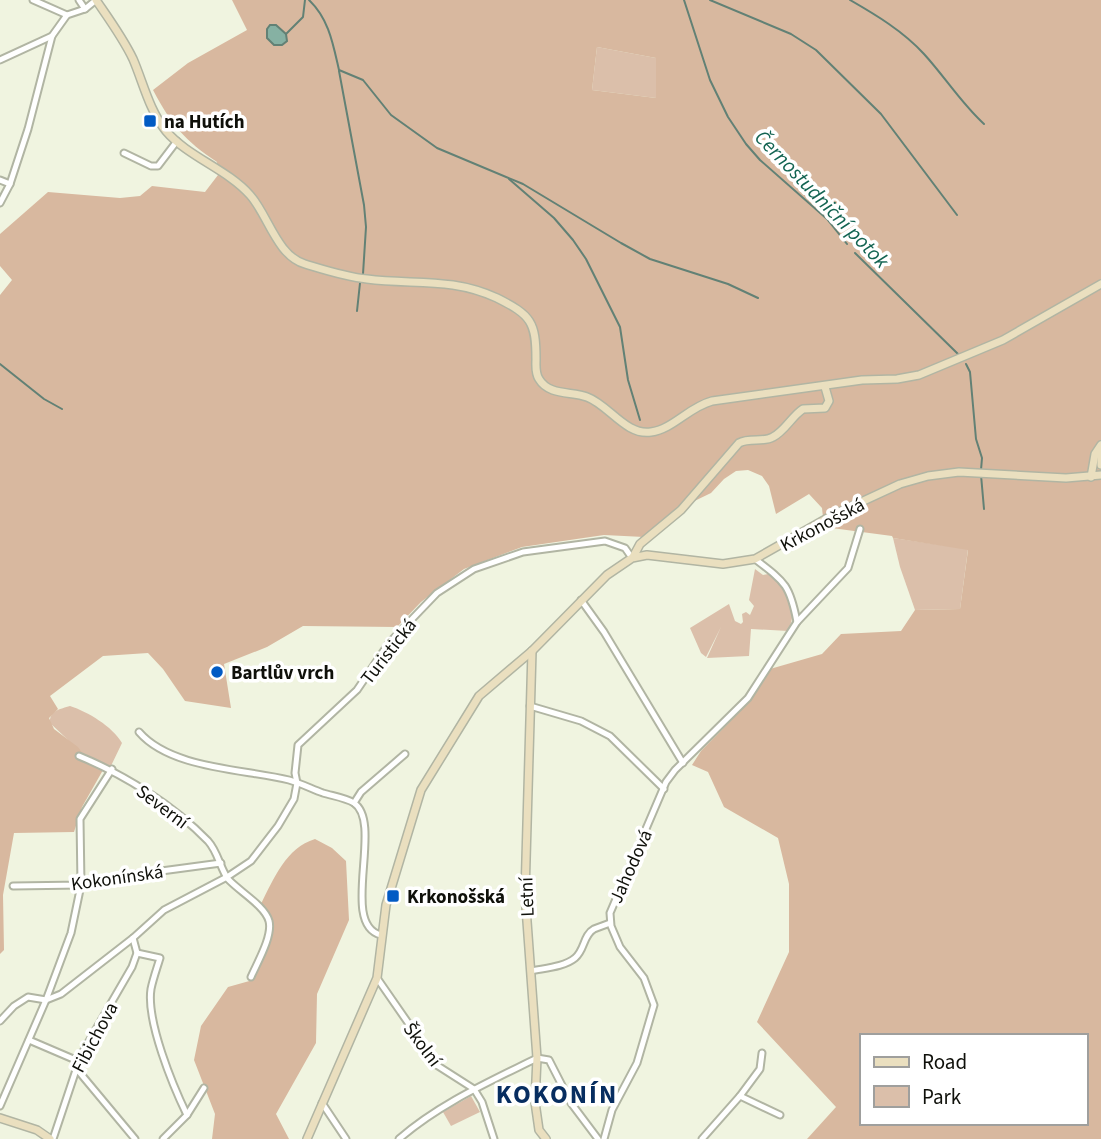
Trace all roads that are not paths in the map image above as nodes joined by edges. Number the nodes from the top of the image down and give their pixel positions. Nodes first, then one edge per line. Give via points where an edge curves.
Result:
1 (33, 0) edge
2 (79, 0) edge
3 (96, 0) edge
4 (85, 9) junction
5 (67, 15) junction
6 (52, 36) junction
7 (0, 60) edge
8 (177, 141) junction
9 (124, 153) dead end
10 (0, 180) edge
11 (10, 184) junction
12 (0, 203) edge
13 (1101, 284) edge
14 (825, 387) junction
15 (1101, 447) edge
16 (1099, 469) edge
17 (860, 529) dead end
18 (632, 558) junction
19 (755, 559) junction
20 (581, 600) junction
21 (797, 622) junction
22 (532, 651) junction
23 (530, 706) junction
24 (139, 732) dead end
25 (405, 754) dead end
26 (79, 756) dead end
27 (683, 763) junction
28 (112, 769) junction
29 (297, 783) junction
30 (664, 789) junction
31 (354, 803) junction
32 (221, 863) junction
33 (227, 877) junction
34 (81, 885) junction
35 (13, 886) dead end
36 (610, 923) junction
37 (381, 935) junction
38 (133, 939) junction
39 (137, 953) junction
40 (531, 971) junction
41 (251, 977) dead end
42 (377, 978) junction
43 (46, 1000) junction
44 (0, 1021) edge
45 (29, 1040) junction
46 (762, 1053) dead end
47 (537, 1058) junction
48 (77, 1064) junction
49 (204, 1088) dead end
50 (474, 1089) junction
51 (740, 1096) junction
52 (322, 1104) junction
53 (0, 1106) edge
54 (187, 1115) junction
55 (780, 1115) dead end
56 (0, 1118) edge
57 (52, 1139) edge
58 (135, 1139) edge
59 (163, 1139) edge
60 (307, 1139) edge
61 (346, 1139) edge
62 (399, 1139) edge
63 (494, 1139) edge
64 (547, 1139) edge
65 (598, 1139) edge
66 (604, 1139) edge
67 (702, 1139) edge

1 - 5 street
2 - 4 street
3 - 4 street
3 - 8 street via 129,51 157,118
4 - 5 street
5 - 6 street
6 - 7 street
6 - 11 street
8 - 9 street via 158,166
8 - 14 street via 250,194 283,247 301,263 368,279 450,284 496,298 517,310 535,330 536,371 541,383 555,391 588,397 639,431 658,430 699,404
10 - 11 street
11 - 12 street
13 - 14 street via 1003,340 919,375
14 - 18 street via 829,401 825,408 803,408 776,436 739,443 681,510 640,544
15 - 16 street
15 - 16 street via 1095,453
16 - 19 street, Krkonošská via 1066,478 959,472 928,476 831,516
17 - 21 street, Jahodová via 848,568
18 - 19 street, Krkonošská via 657,555 723,564
18 - 20 street
18 - 29 street, Turistická via 625,548 605,541 523,552 449,583 389,643 357,690 298,745
19 - 21 street via 786,585
20 - 22 street
20 - 27 street
21 - 27 street, Jahodová via 748,698
22 - 23 street, Letní
22 - 37 street via 479,696 421,790
23 - 30 street via 581,721 610,736
23 - 40 street, Letní via 525,894
24 - 29 street via 146,741 196,763
25 - 31 street
26 - 28 street, Severní
27 - 30 street, Jahodová
28 - 32 street, Severní via 173,811 210,843
28 - 34 street via 80,819
29 - 31 street
29 - 33 street, Turistická via 294,799 278,826 251,860
30 - 36 street, Jahodová via 612,903
31 - 37 street via 363,813 365,827 361,881 366,922
32 - 33 street, Severní
32 - 34 street, Kokonínská
33 - 38 street, Turistická via 173,904
33 - 41 street via 269,921 270,931
34 - 35 street, Kokonínská
34 - 43 street via 71,933
36 - 40 street via 588,933 575,958
36 - 66 street, Jahodová via 620,947 644,978 654,1005 637,1063 612,1110
37 - 42 street
38 - 39 street
38 - 43 street, Turistická via 73,987
39 - 48 street, Fibichova
39 - 54 street via 160,958 150,991 152,1012 168,1076
40 - 47 street, Letní
42 - 50 street, Školní via 438,1066
42 - 52 street
43 - 44 street, Turistická via 28,997
43 - 45 street
45 - 48 street
45 - 53 street
46 - 51 street via 760,1069
47 - 50 street
47 - 64 street, Letní via 537,1121
47 - 65 street via 549,1060 571,1103
48 - 57 street, Fibichova
48 - 58 street
49 - 54 street
50 - 62 street
50 - 63 street
51 - 55 street
51 - 67 street
52 - 60 street
52 - 61 street
54 - 59 street
56 - 57 street

